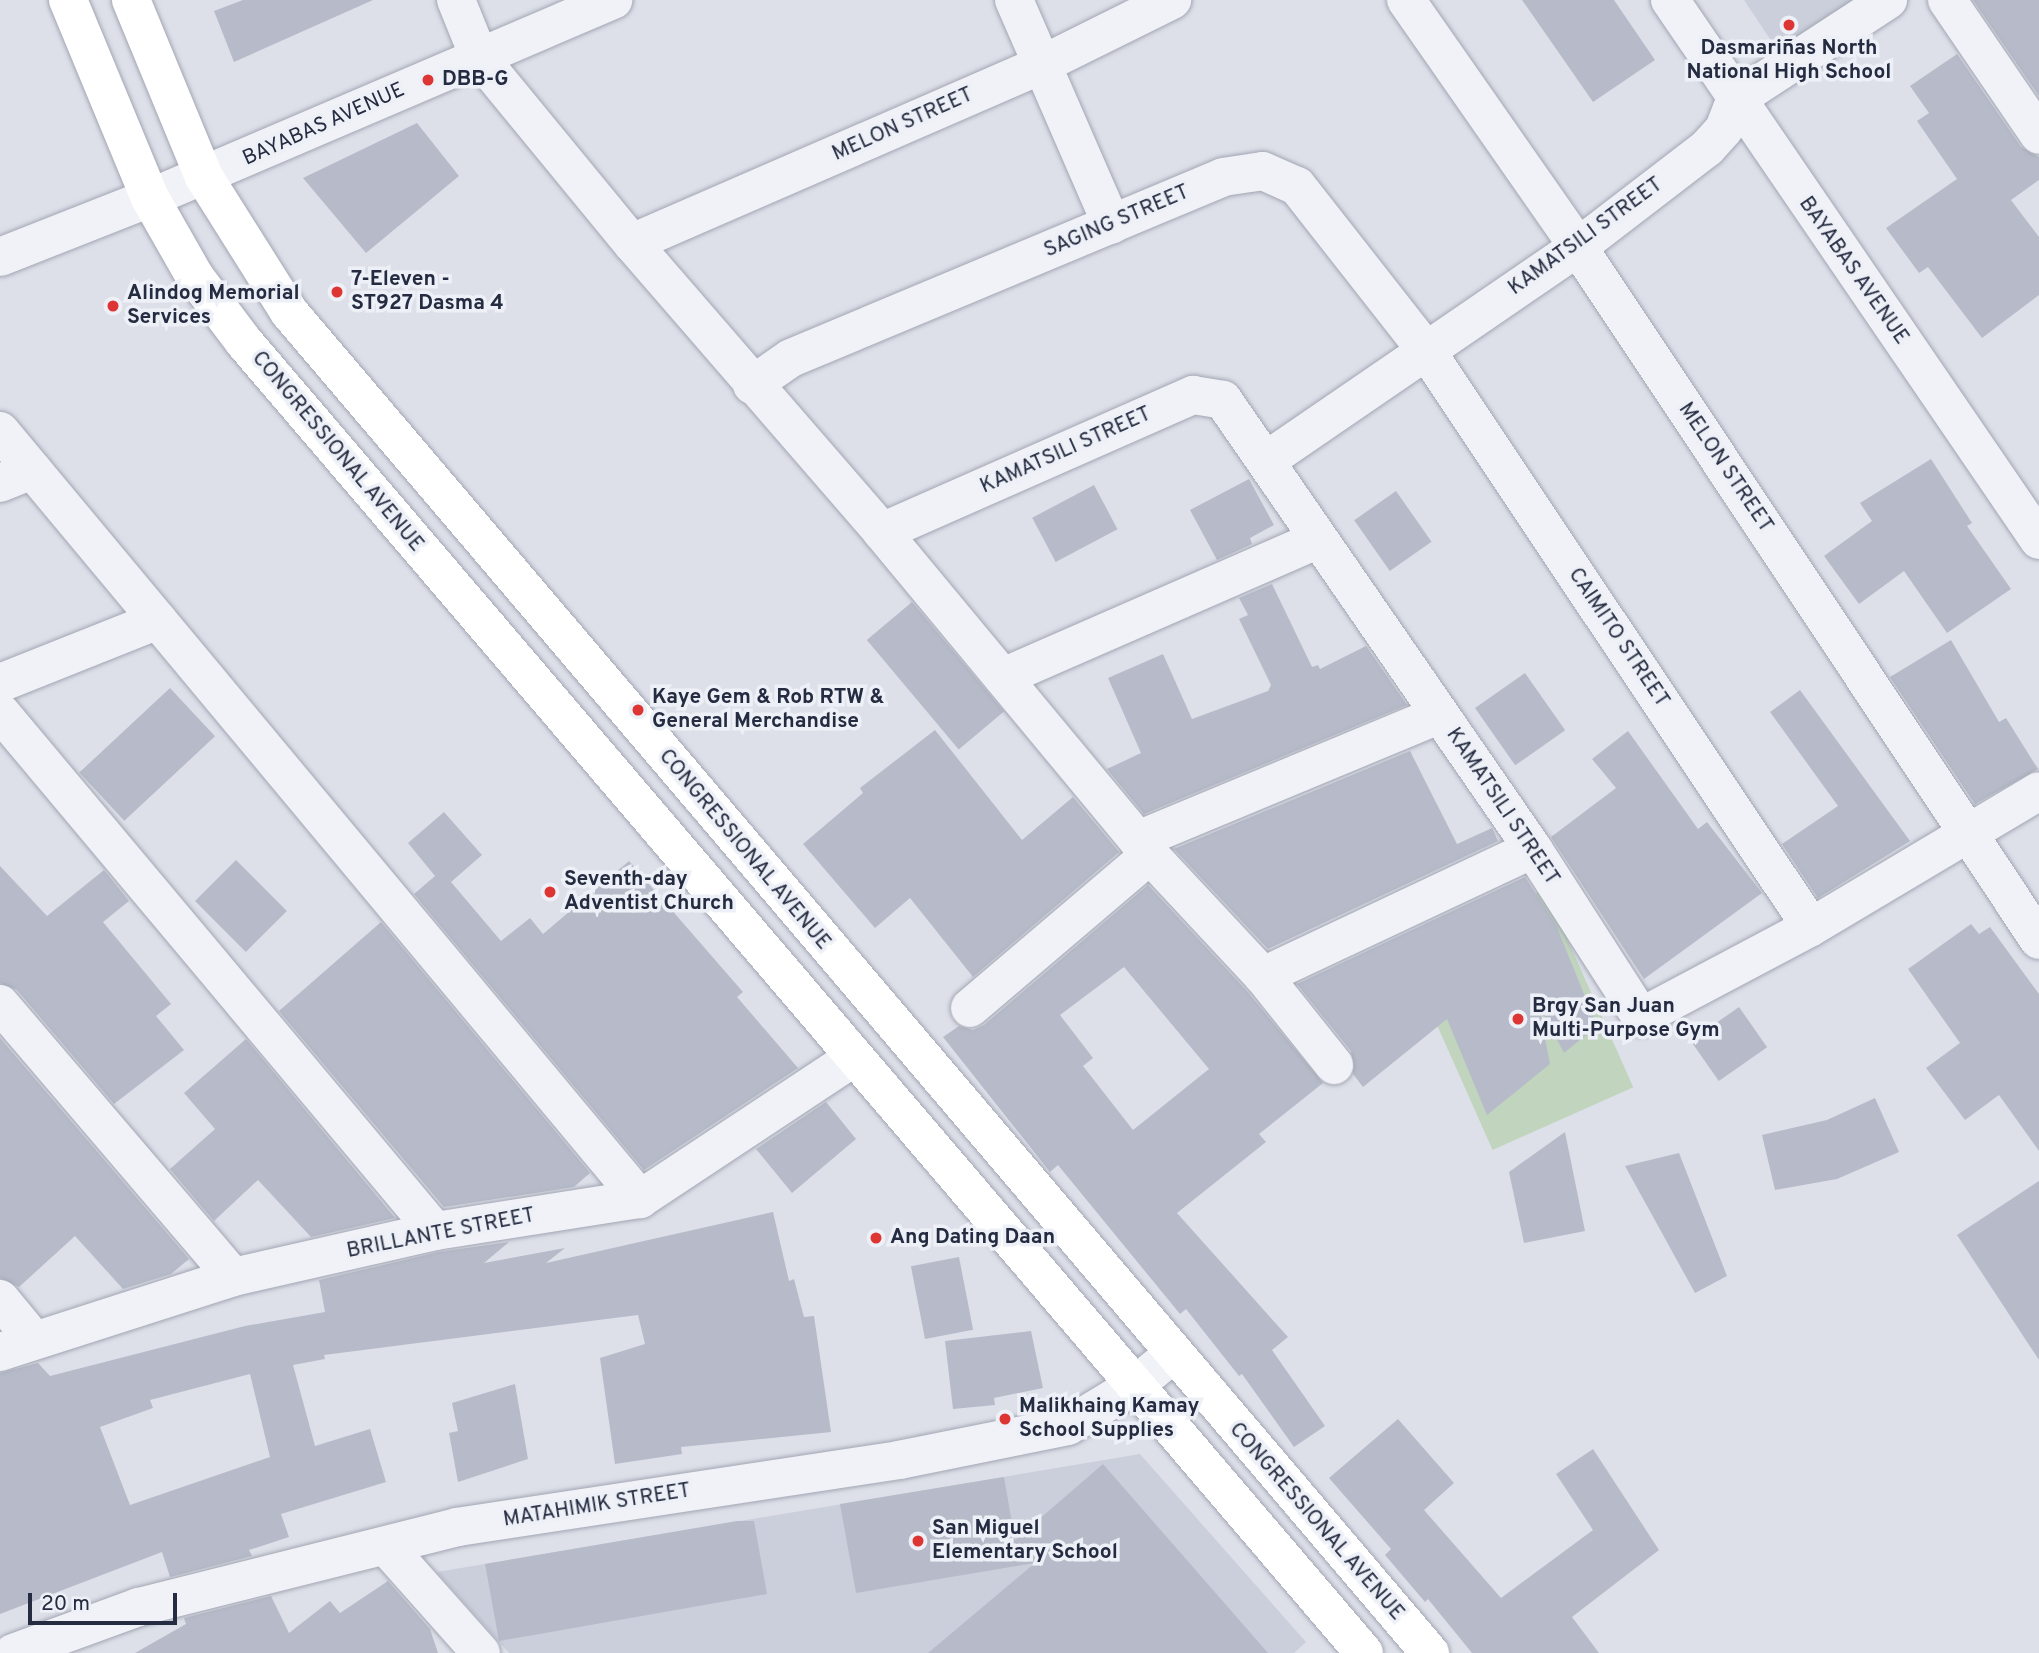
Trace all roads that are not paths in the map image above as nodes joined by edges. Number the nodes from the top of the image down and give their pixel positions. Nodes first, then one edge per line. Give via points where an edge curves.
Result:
1 (68, 0) edge
2 (131, 0) edge
3 (456, 0) edge
4 (612, 0) edge
5 (1014, 0) edge
6 (1171, 0) edge
7 (1406, 0) edge
8 (1670, 0) edge
9 (1888, 0) edge
10 (1947, 0) edge
11 (479, 57) junction
12 (1045, 63) junction
13 (1735, 100) junction
14 (2039, 135) edge
15 (204, 177) junction
16 (150, 198) junction
17 (1112, 225) junction
18 (632, 243) junction
19 (1578, 247) junction
20 (0, 257) edge
21 (1425, 349) junction
22 (752, 385) junction
23 (0, 431) edge
24 (1267, 460) junction
25 (16, 477) edge
26 (882, 532) junction
27 (1317, 540) junction
28 (2039, 540) edge
29 (158, 620) junction
30 (1003, 677) junction
31 (0, 684) edge
32 (0, 712) edge
33 (1439, 715) junction
34 (2039, 791) edge
35 (1968, 835) junction
36 (1144, 847) junction
37 (1533, 849) junction
38 (1811, 927) junction
39 (2039, 940) edge
40 (1263, 976) junction
41 (0, 1004) edge
42 (970, 1008) dead end
43 (853, 1058) junction
44 (1334, 1065) dead end
45 (640, 1199) junction
46 (435, 1231) junction
47 (233, 1277) junction
48 (0, 1299) edge
49 (17, 1346) edge
50 (1171, 1354) junction
51 (1134, 1386) junction
52 (386, 1546) junction
53 (13, 1653) edge
54 (481, 1653) edge
55 (1364, 1653) edge
56 (1430, 1653) edge

1 - 16 main road, CONGRESSIONAL AVENUE
2 - 15 main road, CONGRESSIONAL AVENUE
3 - 11 street
4 - 11 street, BAYABAS AVENUE
5 - 12 street
6 - 12 street, MELON STREET
7 - 19 street, MELON STREET
8 - 13 street, BAYABAS AVENUE
9 - 13 street
10 - 14 street
11 - 15 street, BAYABAS AVENUE
11 - 18 street
12 - 17 street
12 - 18 street, MELON STREET
13 - 19 street, KAMATSILI STREET via 1724,129 1707,148
13 - 28 street, BAYABAS AVENUE
15 - 16 street, BAYABAS AVENUE
15 - 50 main road, CONGRESSIONAL AVENUE via 289,312
16 - 20 street, BAYABAS AVENUE
16 - 43 main road, CONGRESSIONAL AVENUE via 195,276 244,342
17 - 21 street, SAGING STREET via 1223,177 1263,171 1297,186
17 - 22 street, SAGING STREET via 791,358
18 - 22 street
19 - 21 street, KAMATSILI STREET
19 - 35 street, MELON STREET
21 - 24 street, KAMATSILI STREET
21 - 38 street, CAIMITO STREET
22 - 26 street
23 - 25 street
24 - 26 street, KAMATSILI STREET via 1223,400 1193,395
24 - 27 street, KAMATSILI STREET
25 - 29 street
26 - 30 street
27 - 30 street
27 - 33 street, KAMATSILI STREET
29 - 31 street
29 - 45 street
30 - 36 street
32 - 46 street
33 - 36 street
33 - 37 street, KAMATSILI STREET
34 - 35 street
35 - 38 street
35 - 39 street, MELON STREET
36 - 40 street
36 - 42 street
37 - 38 street, KAMATSILI STREET via 1641,1017
37 - 40 street
40 - 44 street
41 - 47 street
43 - 45 street, BRILLANTE STREET
43 - 51 main road, CONGRESSIONAL AVENUE
45 - 46 street, BRILLANTE STREET
46 - 47 street, BRILLANTE STREET
47 - 49 street, BRILLANTE STREET
48 - 49 street
50 - 51 street, MATAHIMIK STREET
50 - 56 main road, CONGRESSIONAL AVENUE
51 - 52 street, MATAHIMIK STREET via 1068,1426 899,1460 457,1527
51 - 55 main road, CONGRESSIONAL AVENUE
52 - 53 street, MATAHIMIK STREET via 139,1607
52 - 54 street

